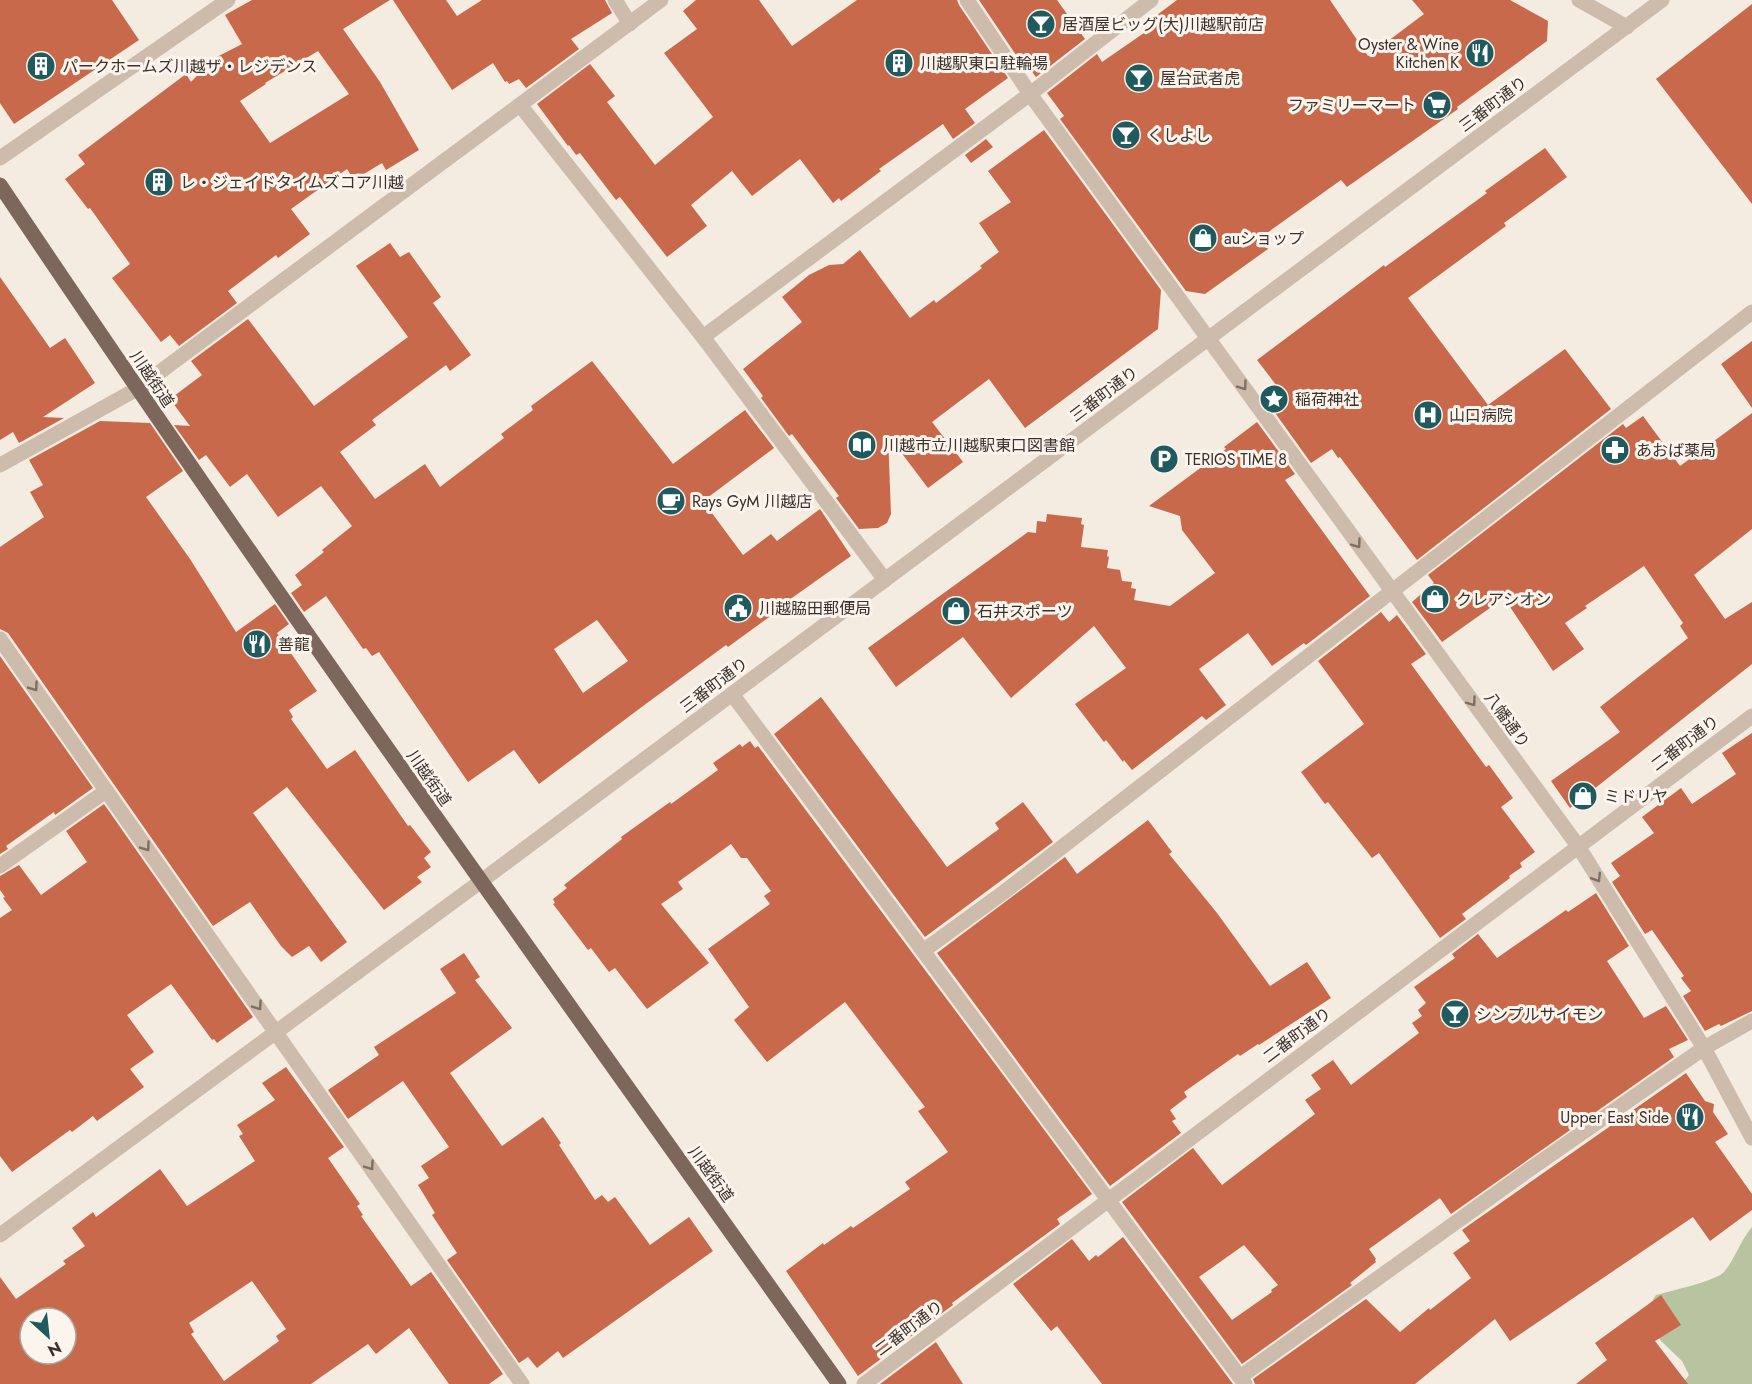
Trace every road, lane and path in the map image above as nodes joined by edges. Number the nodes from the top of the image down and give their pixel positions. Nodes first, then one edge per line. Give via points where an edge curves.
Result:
1 (228, 0) edge
2 (615, 0) edge
3 (662, 0) edge
4 (967, 0) edge
5 (1151, 0) edge
6 (1579, 0) edge
7 (1662, 0) edge
8 (630, 24) junction
9 (1628, 27) junction
10 (1030, 94) junction
11 (520, 105) junction
12 (0, 158) edge
13 (0, 185) edge
14 (1752, 312) edge
15 (703, 337) junction
16 (1209, 338) junction
17 (137, 389) junction
18 (0, 465) edge
19 (885, 580) junction
20 (1391, 591) junction
21 (0, 639) edge
22 (732, 694) junction
23 (1752, 716) edge
24 (106, 790) junction
25 (1578, 846) junction
26 (0, 866) edge
27 (480, 882) junction
28 (923, 951) junction
29 (1752, 1021) edge
30 (276, 1033) junction
31 (1704, 1048) junction
32 (1752, 1138) edge
33 (1108, 1200) junction
34 (0, 1235) edge
35 (1243, 1381) edge
36 (522, 1384) edge
37 (839, 1384) edge
38 (864, 1384) edge

1 - 12 street
2 - 8 street
3 - 8 street
4 - 10 street, 八幡通り
5 - 10 street
6 - 9 street
7 - 9 street, 三番町通り
8 - 11 street
9 - 16 street, 三番町通り
10 - 15 street
10 - 16 street, 八幡通り
11 - 15 street
11 - 17 street
13 - 17 main road, 川越街道
14 - 20 street
15 - 19 street
16 - 19 street, 三番町通り
16 -> 20 street, 八幡通り
17 - 18 street
17 - 27 main road, 川越街道
19 - 22 street, 三番町通り
20 -> 25 street, 八幡通り
20 - 28 street
21 -> 24 street
22 - 27 street, 三番町通り
22 - 28 street
23 - 25 street, 二番町通り
24 - 26 street
24 -> 30 street
25 -> 31 street, 八幡通り
25 - 33 street, 二番町通り
27 - 30 street, 三番町通り
27 - 37 main road, 川越街道
28 - 33 street
29 - 31 street
30 - 34 street, 三番町通り
30 -> 36 street
31 - 32 street, 八幡通り
31 - 35 street via 1526,1172
33 - 35 street
33 - 38 street, 二番町通り

